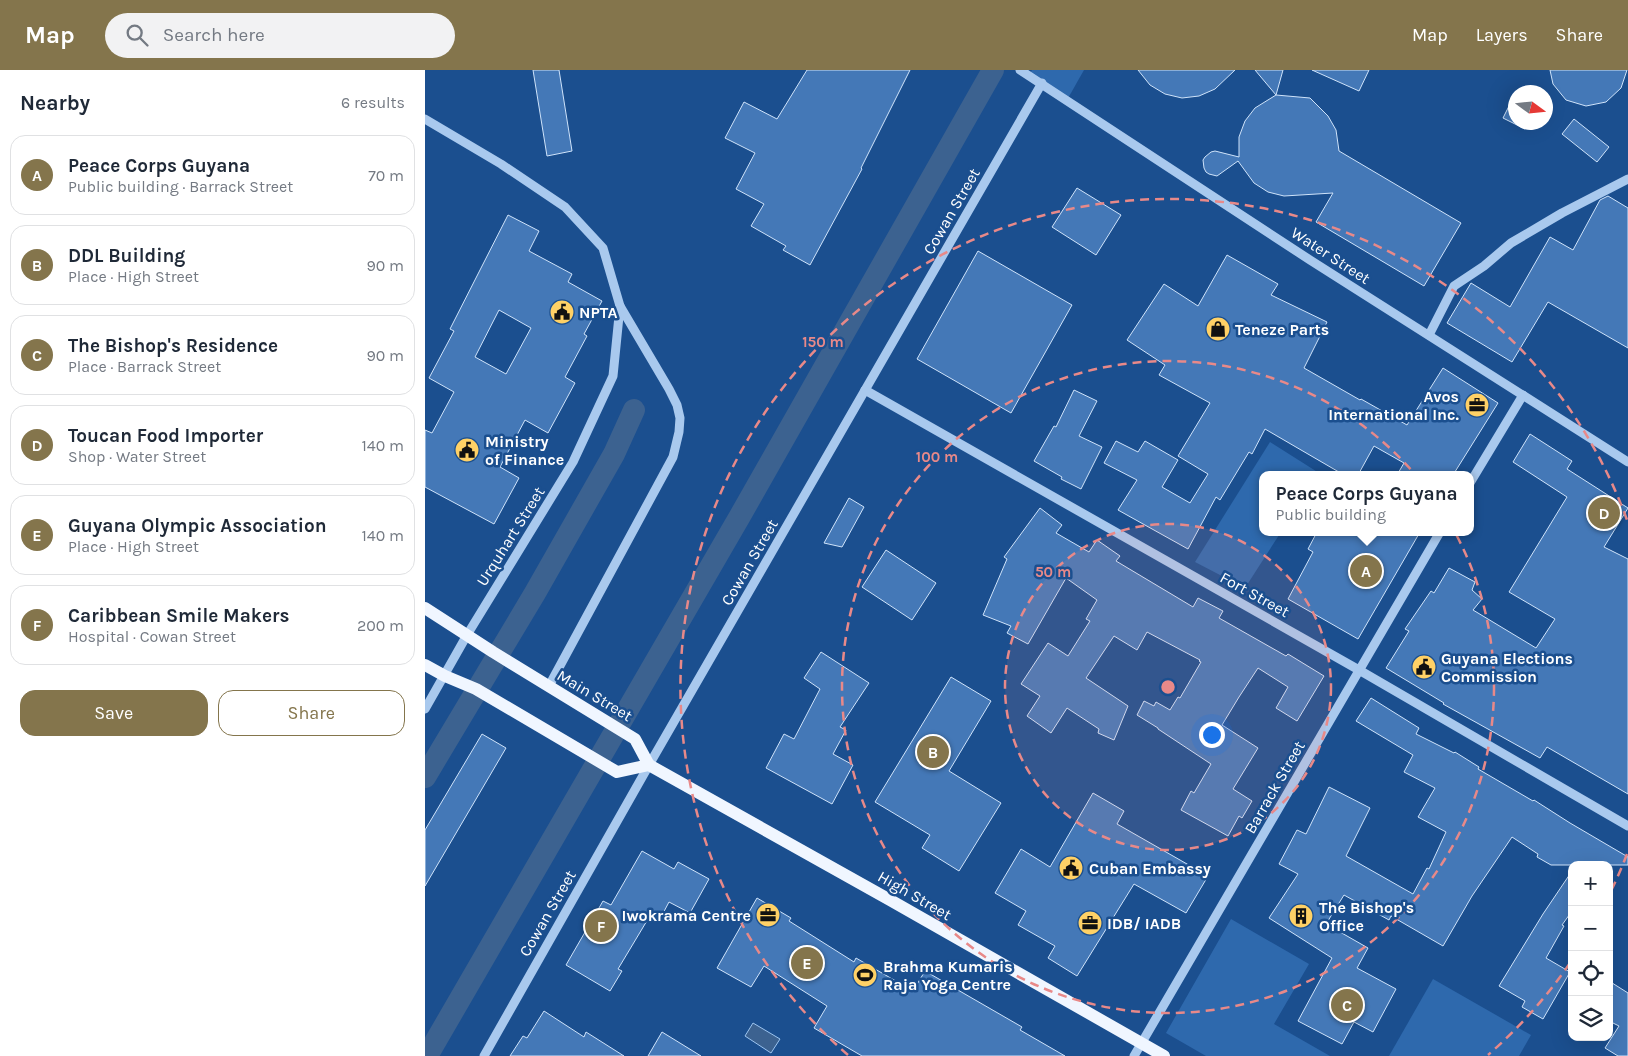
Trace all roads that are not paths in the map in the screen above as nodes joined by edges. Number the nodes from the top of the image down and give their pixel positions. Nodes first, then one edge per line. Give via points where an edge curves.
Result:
1 (1024, 72) edge
2 (1042, 83) junction
3 (425, 119) edge
4 (1628, 179) edge
5 (620, 306) junction
6 (1429, 335) junction
7 (865, 390) junction
8 (1523, 395) junction
9 (1628, 462) edge
10 (1474, 476) edge
11 (1438, 536) edge
12 (425, 608) edge
13 (467, 635) junction
14 (425, 665) edge
15 (1359, 670) junction
16 (445, 676) junction
17 (549, 686) junction
18 (425, 709) edge
19 (649, 765) junction
20 (1628, 826) edge
21 (1142, 1043) junction
22 (484, 1056) edge
23 (1134, 1056) edge
24 (1164, 1056) edge

1 - 2 street, Water Street
2 - 6 street, Water Street
2 - 7 street, Cowan Street
3 - 5 street, Urquhart Street via 565,206 603,248
4 - 6 street via 1511,243 1454,286
5 - 13 street, Urquhart Street via 613,376 609,385 573,462
5 - 17 street via 677,405 679,432 673,457
6 - 8 street, Water Street
7 - 15 street, Fort Street
7 - 19 street, Cowan Street
8 - 9 street, Water Street
8 - 10 street
11 - 15 street, Barrack Street
12 - 13 main road, Main Street
13 - 16 street, Urquhart Street
13 - 17 main road, Main Street
14 - 16 main road
15 - 20 street, Fort Street
15 - 21 street, Barrack Street
16 - 18 street, Urquhart Street
16 - 19 main road via 476,689 617,772
17 - 19 main road, Main Street via 635,739
19 - 21 main road, High Street
19 - 22 street, Cowan Street
21 - 23 street, Barrack Street
21 - 24 main road, High Street

